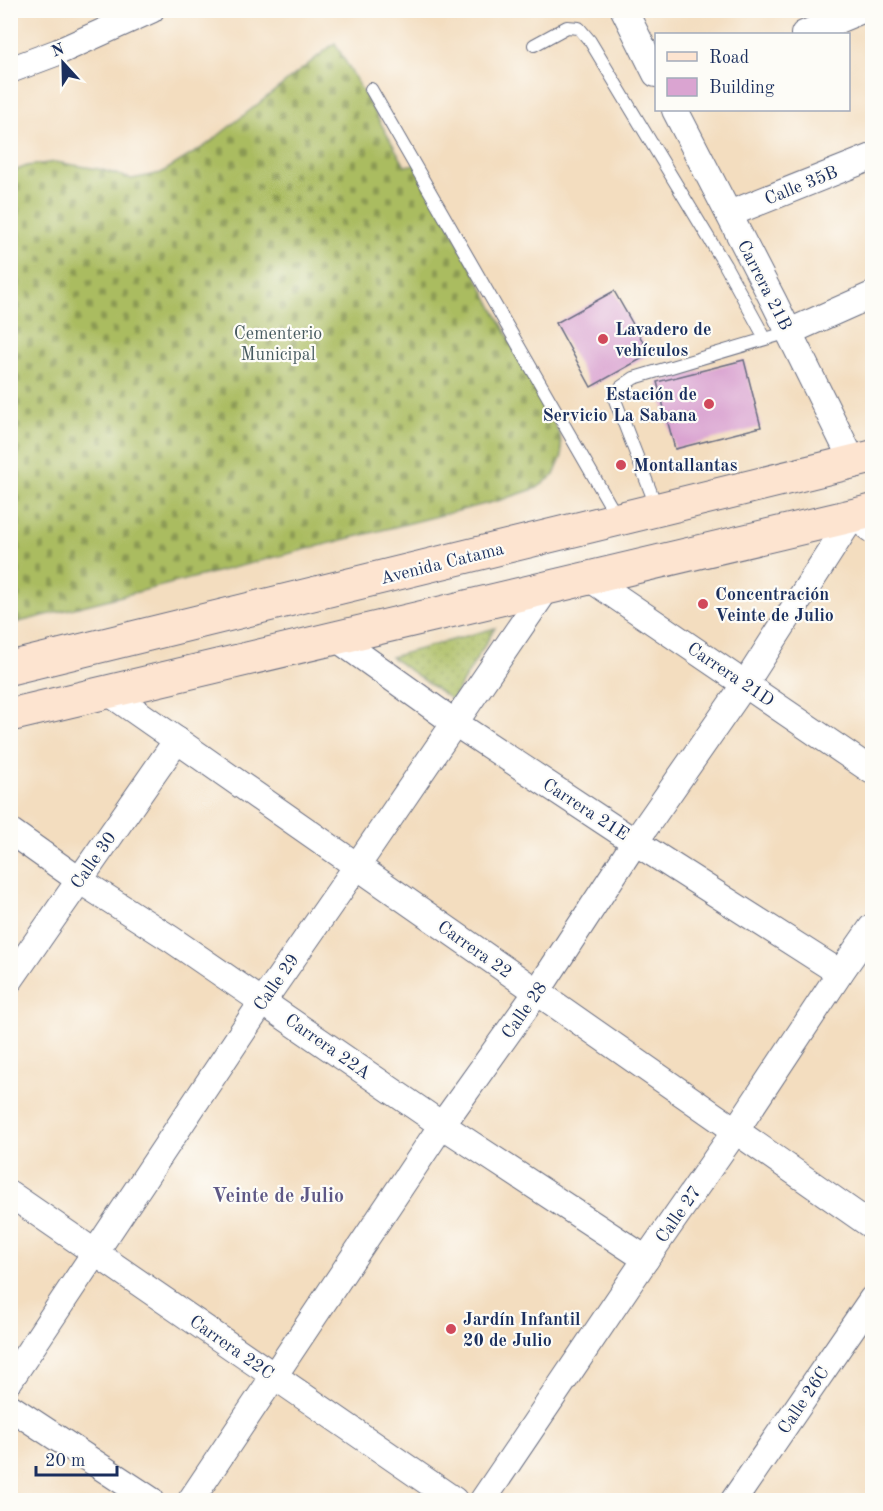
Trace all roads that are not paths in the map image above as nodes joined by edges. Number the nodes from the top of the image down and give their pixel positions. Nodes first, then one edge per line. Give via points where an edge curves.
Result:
1 (151, 10) edge
2 (624, 10) edge
3 (862, 10) edge
4 (806, 33) edge
5 (534, 45) dead end
6 (10, 70) edge
7 (655, 70) edge
8 (371, 89) dead end
9 (676, 111) edge
10 (873, 157) edge
11 (729, 214) junction
12 (873, 295) edge
13 (789, 332) junction
14 (765, 338) junction
15 (863, 460) edge
16 (658, 510) junction
17 (866, 519) edge
18 (619, 520) junction
19 (589, 578) junction
20 (547, 588) junction
21 (336, 638) junction
22 (10, 668) edge
23 (745, 684) junction
24 (108, 692) junction
25 (10, 716) edge
26 (455, 723) junction
27 (177, 740) junction
28 (873, 771) edge
29 (10, 831) edge
30 (635, 842) junction
31 (357, 866) junction
32 (79, 880) junction
33 (873, 927) edge
34 (840, 973) junction
35 (10, 980) edge
36 (537, 992) junction
37 (263, 1001) junction
38 (442, 1125) junction
39 (736, 1130) junction
40 (10, 1194) edge
41 (873, 1226) edge
42 (95, 1252) junction
43 (646, 1259) junction
44 (873, 1299) edge
45 (274, 1377) junction
46 (10, 1380) edge
47 (10, 1407) edge
48 (151, 1500) edge
49 (191, 1500) edge
50 (454, 1500) edge
51 (483, 1500) edge
52 (734, 1500) edge

1 - 6 street
2 - 7 street
3 - 4 street
5 - 14 lane via 567,27 579,28 590,41 719,254
8 - 18 lane
9 - 11 street, Carrera 21B
10 - 11 street, Calle 35B
11 - 13 street, Carrera 21B
12 - 13 street
13 - 14 lane
13 - 15 street, Carrera 21B
14 - 16 lane via 634,378 621,387 615,400
15 - 16 main road, Avenida Catama
16 - 18 main road, Avenida Catama
17 - 19 main road
17 - 23 street, Calle 28
18 - 22 main road, Avenida Catama
19 - 20 main road
19 - 23 street, Carrera 21D
20 - 21 main road
20 - 26 street, Calle 29
21 - 24 main road
21 - 26 street, Carrera 21E
23 - 28 street, Carrera 21D
23 - 30 street, Calle 28
24 - 25 main road
24 - 27 street, Carrera 22
26 - 30 street, Carrera 21E
26 - 31 street, Calle 29
27 - 31 street, Carrera 22
27 - 32 street, Calle 30
29 - 32 street, Carrera 22A
30 - 34 street, Carrera 21E
30 - 36 street, Calle 28
31 - 36 street, Carrera 22
31 - 37 street, Calle 29
32 - 35 street, Calle 30
32 - 37 street, Carrera 22A
33 - 34 street, Calle 27
34 - 39 street, Calle 27
36 - 38 street, Calle 28
36 - 39 street, Carrera 22
37 - 38 street, Carrera 22A
37 - 42 street, Calle 29
38 - 43 street, Carrera 22A
38 - 45 street, Calle 28
39 - 41 street, Carrera 22
39 - 43 street, Calle 27
40 - 42 street, Carrera 22C
42 - 45 street, Carrera 22C
42 - 46 street, Calle 29
43 - 51 street, Calle 27
44 - 52 street, Calle 26C
45 - 49 street, Calle 28
45 - 50 street, Carrera 22C
47 - 48 street

